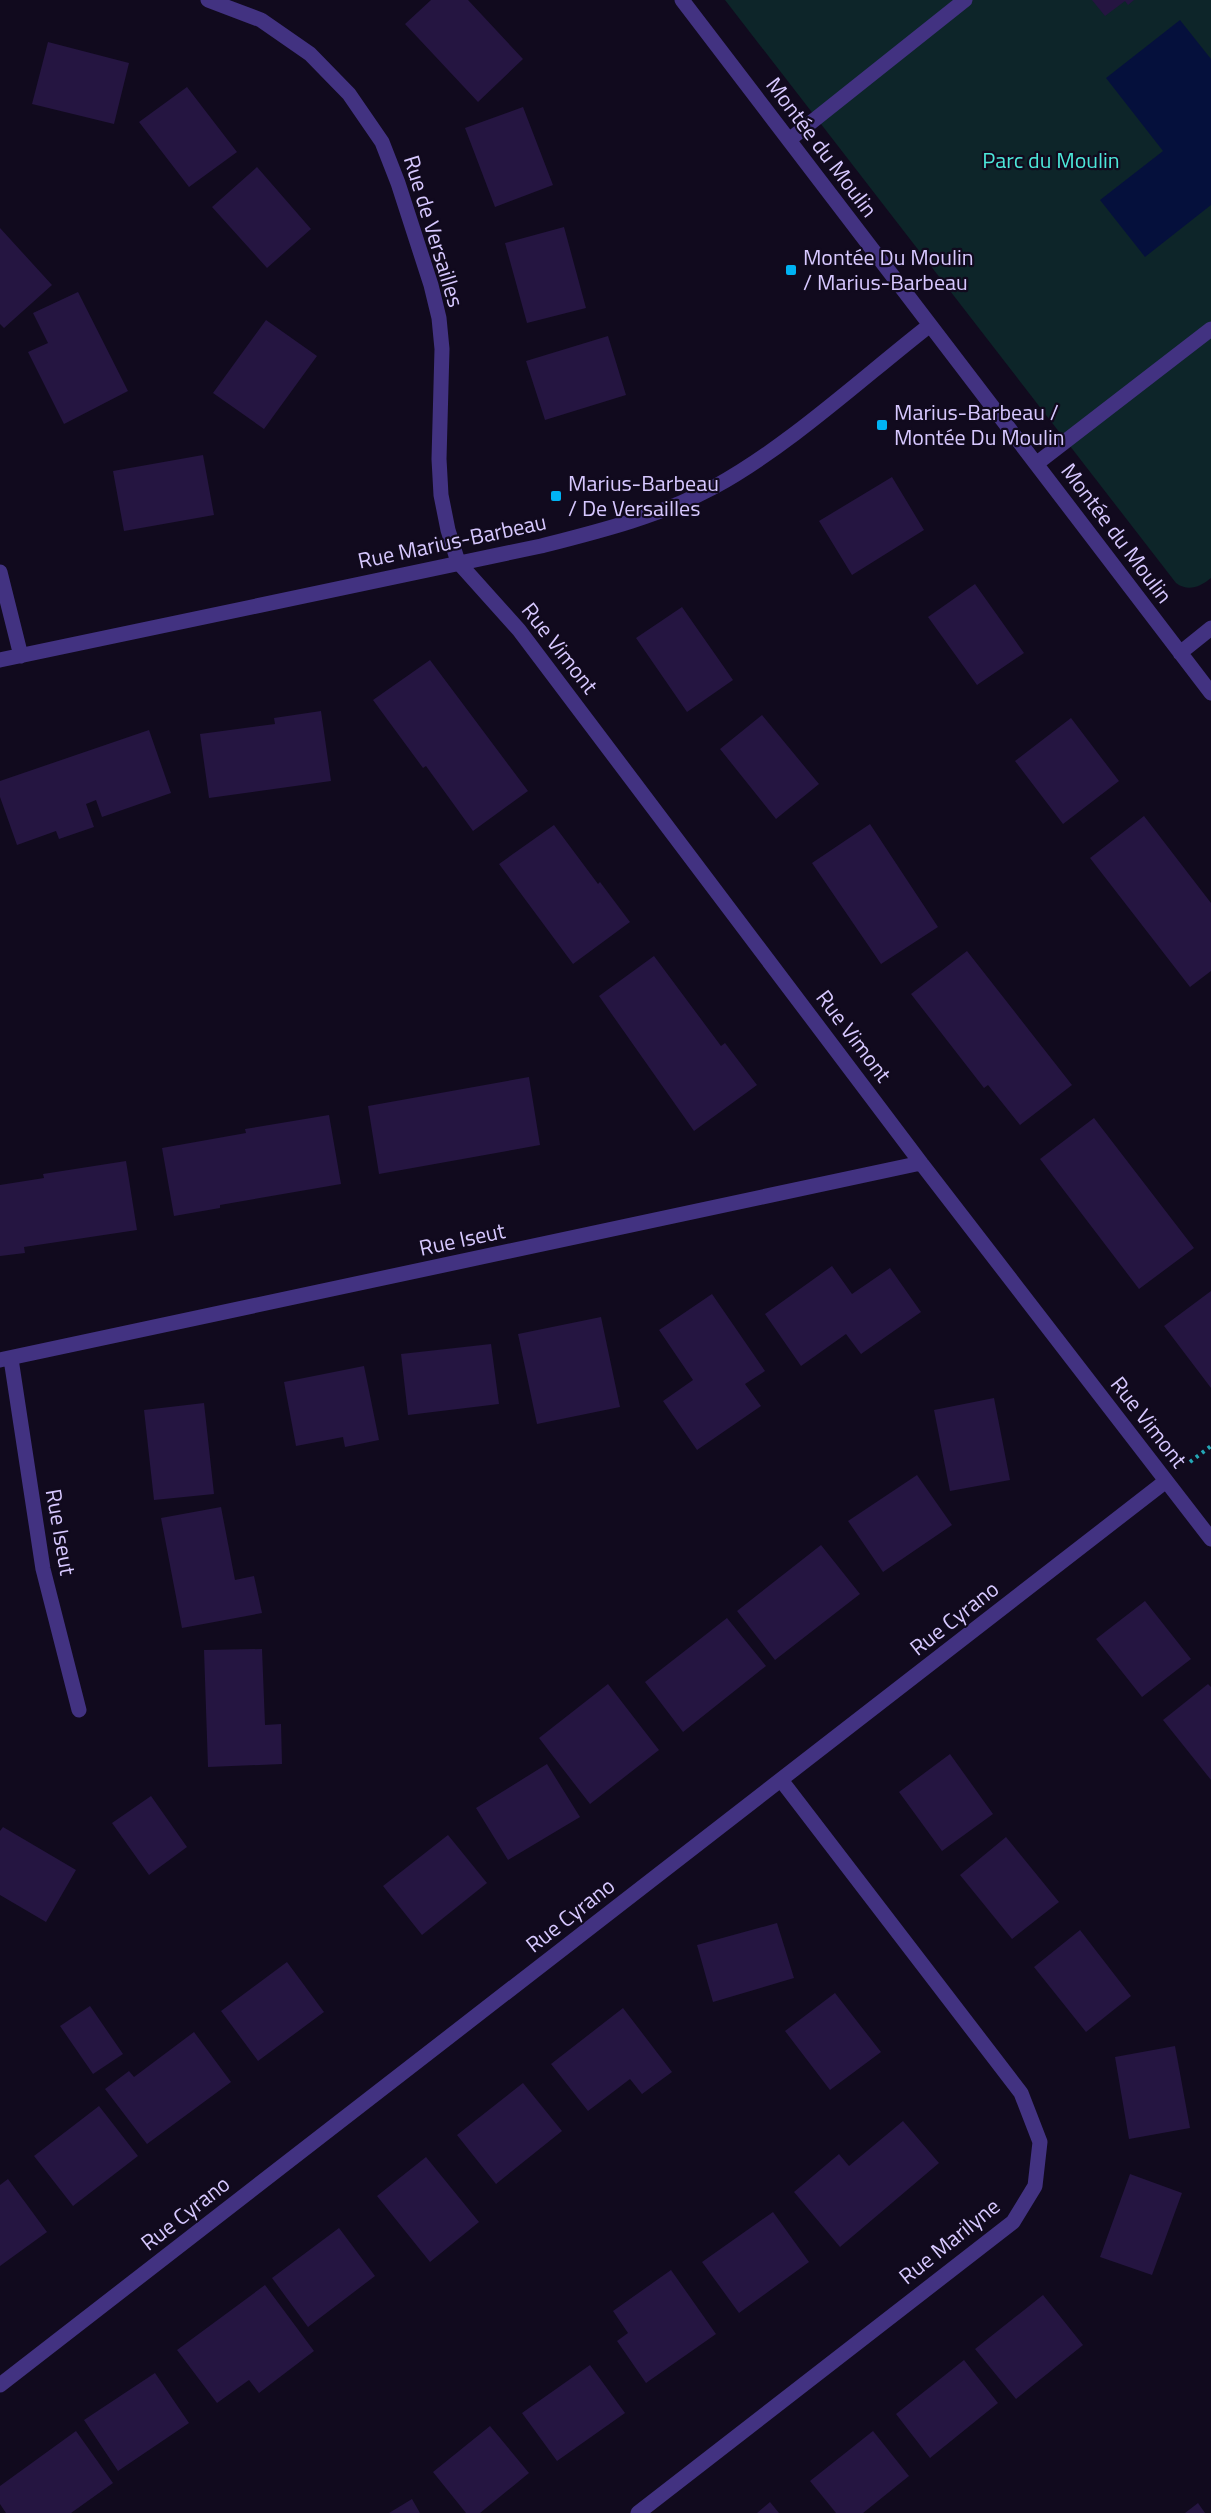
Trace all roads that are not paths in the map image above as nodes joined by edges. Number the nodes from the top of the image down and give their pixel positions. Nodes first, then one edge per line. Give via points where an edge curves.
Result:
1 (208, 0) edge
2 (682, 0) edge
3 (965, 0) edge
4 (789, 140) junction
5 (930, 325) junction
6 (1211, 329) edge
7 (1036, 464) junction
8 (458, 562) junction
9 (0, 572) edge
10 (1211, 628) edge
11 (1180, 652) junction
12 (21, 656) junction
13 (0, 660) edge
14 (1211, 693) edge
15 (921, 1163) junction
16 (6, 1360) edge
17 (1167, 1481) junction
18 (1211, 1539) edge
19 (80, 1710) dead end
20 (781, 1780) junction
21 (0, 2385) edge
22 (638, 2513) edge

1 - 8 street, Rue de Versailles via 261,20 310,54 349,94 382,142 439,318 441,495
2 - 4 street, Montée du Moulin
3 - 4 street
4 - 5 street, Montée du Moulin
5 - 7 street, Montée du Moulin
5 - 8 street, Rue Marius-Barbeau via 787,439 712,488 630,523
6 - 7 street
7 - 11 street, Montée du Moulin
8 - 12 street, Rue Marius-Barbeau
8 - 15 street, Rue Vimont via 519,630
9 - 12 street
10 - 11 street
11 - 14 street, Montée du Moulin
12 - 13 street, Rue Marius-Barbeau
15 - 16 street, Rue Iseut
15 - 17 street, Rue Vimont
16 - 19 street, Rue Iseut via 43,1569
17 - 18 street, Rue Vimont
17 - 20 street, Rue Cyrano
20 - 21 street, Rue Cyrano
20 - 22 street, Rue Marilyne via 1021,2093 1040,2142 1035,2186 1013,2222

